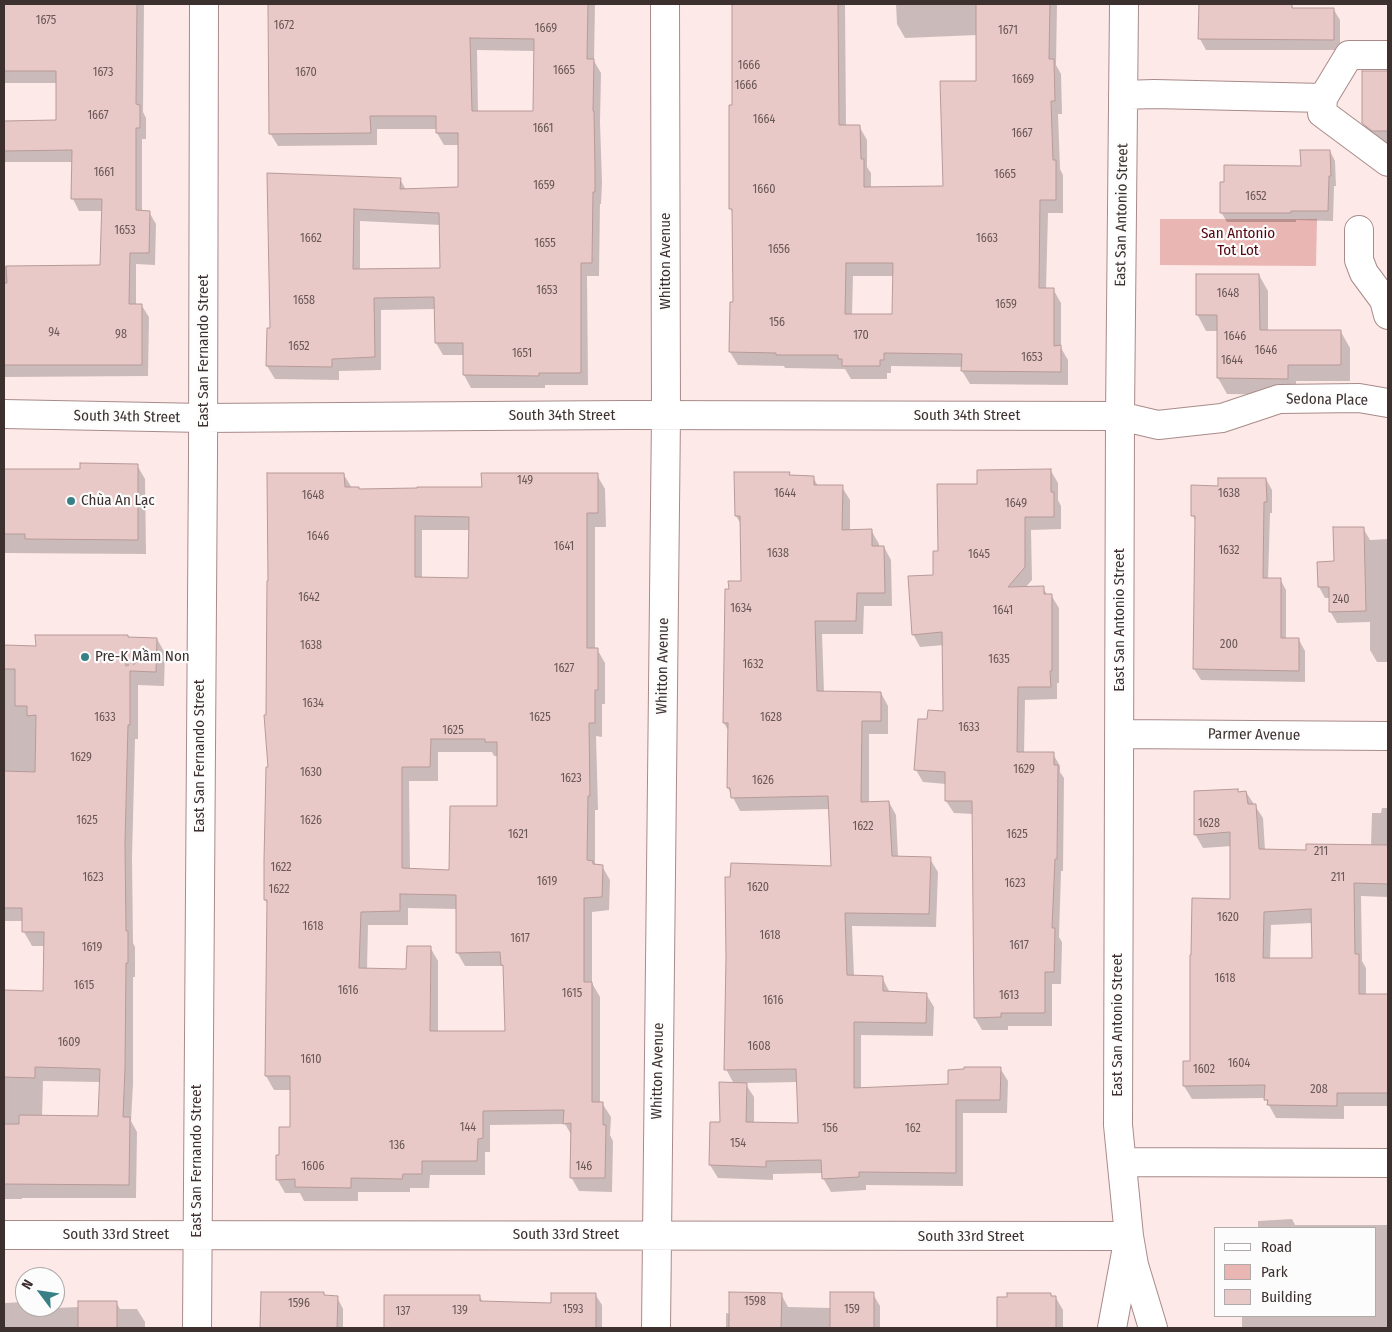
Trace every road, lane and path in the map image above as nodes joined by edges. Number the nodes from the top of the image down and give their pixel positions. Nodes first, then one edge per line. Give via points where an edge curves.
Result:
1 (204, 4) edge
2 (665, 4) edge
3 (1124, 4) edge
4 (1388, 55) edge
5 (1123, 94) junction
6 (1322, 98) junction
7 (1388, 162) edge
8 (1359, 230) dead end
9 (1388, 315) edge
10 (1388, 403) edge
11 (4, 414) edge
12 (666, 415) junction
13 (1120, 416) junction
14 (203, 418) junction
15 (163, 660) dead end
16 (125, 665) dead end
17 (1119, 734) junction
18 (1388, 736) edge
19 (1122, 1162) junction
20 (1388, 1163) edge
21 (4, 1235) edge
22 (656, 1235) junction
23 (196, 1236) junction
24 (1129, 1236) junction
25 (197, 1328) edge
26 (656, 1328) edge
27 (1112, 1328) edge
28 (1153, 1328) edge

1 - 14 street, East San Fernando Street
2 - 12 street, Whitton Avenue
3 - 5 street, East San Antonio Street
4 - 6 street via 1349,55
5 - 6 street
5 - 13 street, East San Antonio Street
6 - 7 street via 1322,113
8 - 9 street via 1359,260 1364,273 1384,300
10 - 13 street, Sedona Place via 1359,398 1279,399 1222,418 1158,425
11 - 14 street, South 34th Street
12 - 13 street, South 34th Street
12 - 14 street, South 34th Street
12 - 22 street, Whitton Avenue
13 - 17 street, East San Antonio Street
14 - 23 street, East San Fernando Street
15 - 16 path via 137,660
17 - 18 street, Parmer Avenue
17 - 19 street, East San Antonio Street via 1118,1125
19 - 20 street
19 - 24 street, East San Antonio Street
21 - 23 street, South 33rd Street
22 - 23 street, South 33rd Street
22 - 24 street, South 33rd Street
22 - 26 street, Whitton Avenue
23 - 25 street, East San Fernando Street
24 - 27 street, East San Antonio Street
24 - 28 street, East San Antonio Street

